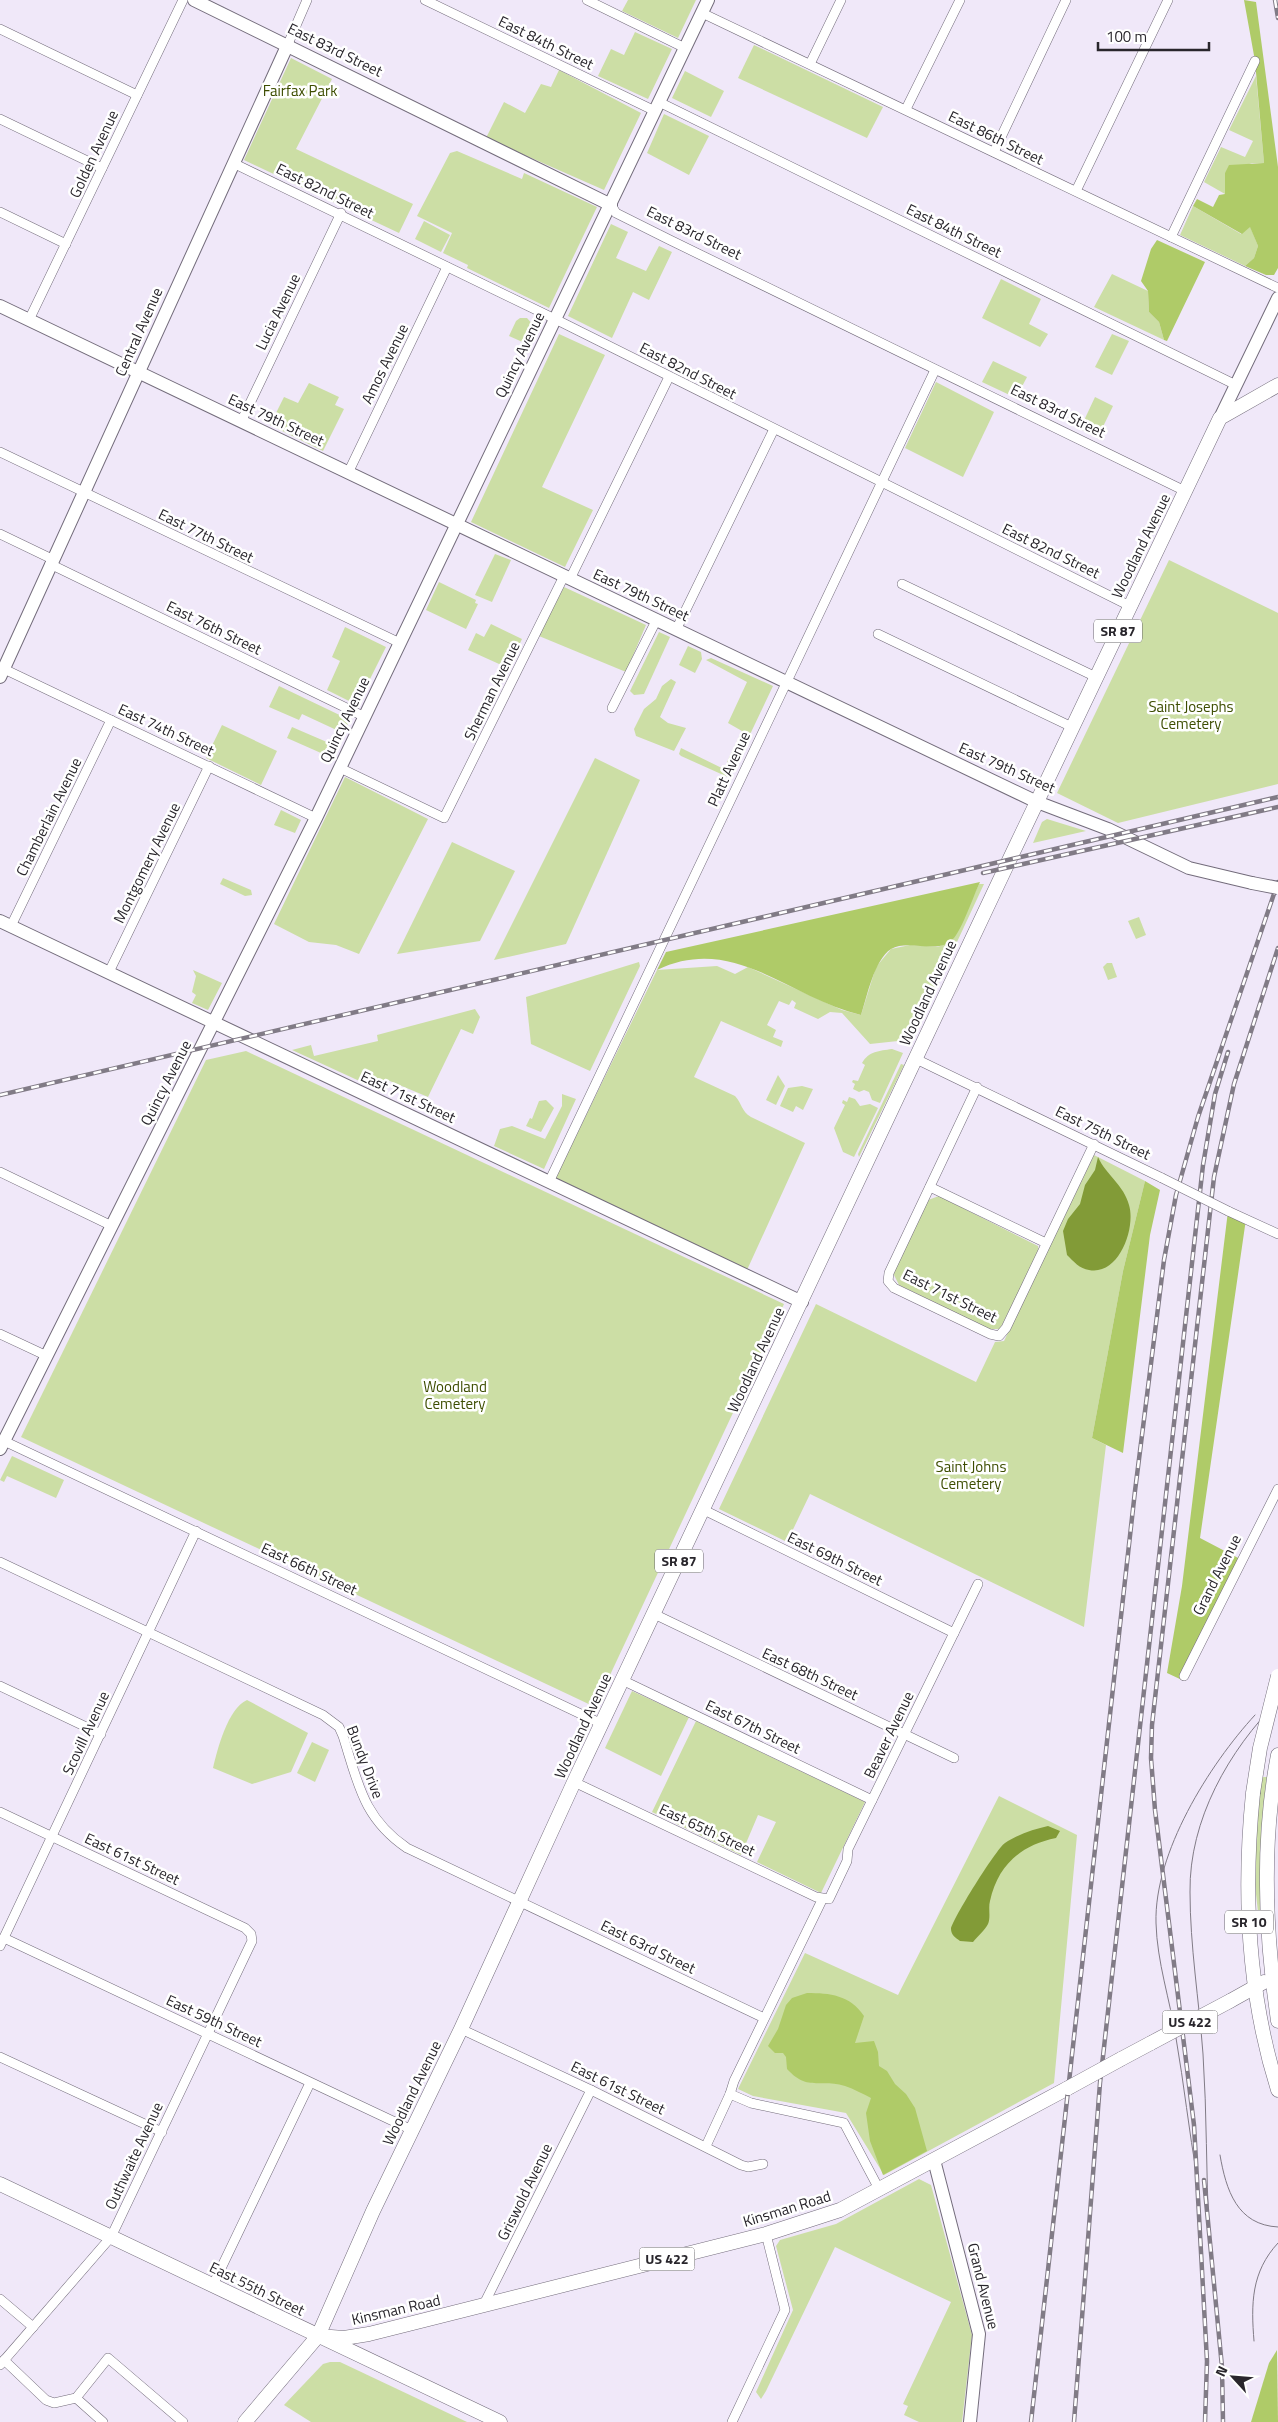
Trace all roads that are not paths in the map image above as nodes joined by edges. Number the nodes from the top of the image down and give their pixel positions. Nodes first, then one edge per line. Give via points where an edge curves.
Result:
1 (183, 0) edge
2 (194, 0) edge
3 (307, 0) edge
4 (424, 0) edge
5 (586, 0) edge
6 (708, 0) edge
7 (841, 0) edge
8 (960, 0) edge
9 (1066, 0) edge
10 (1168, 0) edge
11 (702, 13) junction
12 (0, 29) edge
13 (288, 44) junction
14 (685, 48) junction
15 (1254, 61) dead end
16 (810, 64) junction
17 (137, 95) junction
18 (657, 107) junction
19 (906, 109) junction
20 (0, 119) edge
21 (994, 152) junction
22 (233, 163) junction
23 (102, 168) junction
24 (1076, 191) junction
25 (611, 204) junction
26 (0, 212) edge
27 (341, 213) junction
28 (1171, 237) junction
29 (66, 244) junction
30 (447, 267) junction
31 (1278, 288) edge
32 (1278, 298) edge
33 (2, 311) edge
34 (555, 319) junction
35 (29, 320) junction
36 (935, 370) junction
37 (139, 372) junction
38 (669, 377) junction
39 (1278, 384) edge
40 (1236, 385) junction
41 (1220, 418) junction
42 (241, 422) junction
43 (774, 429) junction
44 (0, 452) edge
45 (348, 473) junction
46 (881, 482) junction
47 (1185, 491) junction
48 (84, 492) junction
49 (457, 524) junction
50 (0, 534) edge
51 (51, 561) junction
52 (567, 578) junction
53 (902, 584) dead end
54 (1130, 606) junction
55 (657, 619) junction
56 (676, 630) junction
57 (878, 634) dead end
58 (400, 643) junction
59 (2, 673) edge
60 (1096, 677) junction
61 (785, 682) junction
62 (612, 708) dead end
63 (365, 717) junction
64 (111, 720) junction
65 (1072, 727) junction
66 (209, 766) junction
67 (340, 768) junction
68 (1037, 802) junction
69 (316, 818) junction
70 (1278, 888) edge
71 (5, 923) edge
72 (109, 972) junction
73 (214, 1023) junction
74 (916, 1059) junction
75 (977, 1088) junction
76 (1094, 1144) junction
77 (0, 1172) edge
78 (549, 1182) junction
79 (930, 1187) junction
80 (112, 1226) junction
81 (1278, 1234) edge
82 (1046, 1243) junction
83 (802, 1302) junction
84 (0, 1334) edge
85 (47, 1356) junction
86 (2, 1445) edge
87 (1278, 1488) edge
88 (704, 1510) junction
89 (196, 1532) junction
90 (0, 1562) edge
91 (978, 1584) dead end
92 (654, 1614) junction
93 (148, 1632) junction
94 (954, 1633) junction
95 (1184, 1676) dead end
96 (1278, 1676) edge
97 (622, 1680) junction
98 (0, 1686) edge
99 (602, 1724) junction
100 (101, 1734) junction
101 (904, 1734) junction
102 (1278, 1755) edge
103 (954, 1758) dead end
104 (574, 1782) junction
105 (872, 1800) junction
106 (0, 1812) edge
107 (53, 1837) junction
108 (826, 1899) junction
109 (519, 1902) junction
110 (251, 1934) joint
111 (2, 1942) edge
112 (1275, 1975) edge
113 (1256, 1986) junction
114 (764, 2018) junction
115 (1278, 2021) edge
116 (460, 2029) junction
117 (209, 2034) junction
118 (0, 2057) edge
119 (310, 2083) junction
120 (591, 2090) junction
121 (1278, 2090) edge
122 (730, 2094) junction
123 (412, 2130) junction
124 (162, 2132) junction
125 (706, 2146) junction
126 (934, 2160) junction
127 (763, 2164) dead end
128 (1, 2187) edge
129 (880, 2189) junction
130 (766, 2234) junction
131 (111, 2237) junction
132 (212, 2285) junction
133 (0, 2299) edge
134 (484, 2306) junction
135 (33, 2327) junction
136 (318, 2336) junction
137 (2, 2362) edge
138 (76, 2398) junction
139 (103, 2422) edge
140 (183, 2422) edge
141 (245, 2422) edge
142 (500, 2422) edge
143 (732, 2422) edge
144 (970, 2422) edge

1 - 17 street, Golden Avenue
2 - 13 street, East 83rd Street
3 - 13 street, Central Avenue
4 - 18 street, East 84th Street
5 - 14 street
6 - 11 street, Quincy Avenue
7 - 16 street
8 - 19 street
9 - 21 street
10 - 24 street
11 - 14 street, Quincy Avenue
11 - 16 street, East 86th Street
12 - 17 street
13 - 22 street, Central Avenue
13 - 25 street, East 83rd Street
14 - 18 street, Quincy Avenue
15 - 28 street
16 - 19 street, East 86th Street
17 - 23 street, Golden Avenue
18 - 25 street, Quincy Avenue
18 - 40 street, East 84th Street
19 - 21 street, East 86th Street
20 - 23 street
21 - 24 street, East 86th Street
22 - 27 street, East 82nd Street
22 - 37 street, Central Avenue
23 - 29 street, Golden Avenue
24 - 28 street, East 86th Street
25 - 34 street, Quincy Avenue
25 - 36 street, East 83rd Street via 616,213
26 - 29 street
27 - 30 street, East 82nd Street
27 - 42 street, Lucia Avenue
28 - 31 street, East 86th Street
29 - 35 street, Golden Avenue
30 - 34 street, East 82nd Street
30 - 45 street, Amos Avenue
32 - 40 street, Woodland Avenue
33 - 35 street, East 79th Street
34 - 38 street, East 82nd Street
34 - 49 street, Quincy Avenue
35 - 37 street, East 79th Street
36 - 46 street, Platt Avenue
36 - 47 street, East 83rd Street
37 - 42 street, East 79th Street
37 - 48 street, Central Avenue
38 - 43 street, East 82nd Street
38 - 52 street, Sherman Avenue
39 - 41 main road
40 - 41 street, Woodland Avenue
41 - 47 main road, Woodland Avenue / SR 87
42 - 45 street, East 79th Street
43 - 46 street, East 82nd Street
43 - 56 street
44 - 48 street, East 77th Street
45 - 49 street, East 79th Street
46 - 54 street, East 82nd Street
46 - 61 street, Platt Avenue
47 - 54 main road, Woodland Avenue / SR 87
48 - 51 street, Central Avenue
48 - 58 street, East 77th Street
49 - 52 street, East 79th Street
49 - 58 street, Quincy Avenue
50 - 51 street, East 76th Street
51 - 59 street, Central Avenue
51 - 63 street, East 76th Street
52 - 55 street, East 79th Street
52 - 67 street, Sherman Avenue via 444,818
53 - 60 street
54 - 60 main road, Woodland Avenue / SR 87
55 - 56 street, East 79th Street
55 - 62 street
56 - 61 street, East 79th Street
57 - 65 street
58 - 63 street, Quincy Avenue
59 - 64 street, East 74th Street
60 - 65 main road, Woodland Avenue / SR 87
61 - 68 street, East 79th Street
61 - 78 street, Platt Avenue
63 - 67 street, Quincy Avenue
64 - 66 street, East 74th Street
64 - 71 street, Chamberlain Avenue
65 - 68 main road, Woodland Avenue / SR 87
66 - 69 street, East 74th Street
66 - 72 street, Montgomery Avenue
67 - 69 street, Quincy Avenue
68 - 70 street, East 79th Street, bridge via 1108,828 1188,868
68 - 74 main road, Woodland Avenue / SR 87
69 - 73 street, Quincy Avenue
71 - 72 street, East 71st Street
72 - 73 street, East 71st Street
73 - 78 street, East 71st Street
73 - 80 street, Quincy Avenue
74 - 75 street, East 75th Street
74 - 83 main road, Woodland Avenue / SR 87
75 - 76 street, East 75th Street
75 - 79 street
76 - 81 street, East 75th Street, bridge
76 - 82 street
77 - 80 street
78 - 83 street, East 71st Street
79 - 82 street
79 - 82 street, East 71st Street via 889,1273 888,1281 894,1288 1000,1336
80 - 85 street, Quincy Avenue
83 - 88 main road, Woodland Avenue / SR 87
84 - 85 street
85 - 86 street, Quincy Avenue
86 - 89 street, East 66th Street
87 - 95 street, Grand Avenue
88 - 92 main road, Woodland Avenue / SR 87
88 - 94 street, East 69th Street
89 - 93 street, Scovill Avenue
89 - 99 street, East 66th Street
90 - 93 street, Bundy Drive
91 - 94 street, Beaver Avenue
92 - 97 main road, Woodland Avenue / SR 87
92 - 101 street, East 68th Street
93 - 100 street, Scovill Avenue
93 - 109 street, Bundy Drive via 324,1716 339,1727 368,1808 375,1821 391,1837 424,1857
94 - 101 street, Beaver Avenue
96 - 113 main road, SR 10, bridge via 1260,1748 1253,1793 1248,1886
97 - 99 main road, Woodland Avenue / SR 87
97 - 105 street, East 67th Street
98 - 100 street
99 - 104 main road, Woodland Avenue / SR 87
100 - 107 street, Scovill Avenue
101 - 103 street, East 68th Street
101 - 105 street, Beaver Avenue
102 - 112 main road, SR 10 via 1266,1869 1268,1939
104 - 108 street, East 65th Street
104 - 109 main road, Woodland Avenue / SR 87
105 - 108 street, Beaver Avenue via 848,1849 847,1861
106 - 107 street, East 61st Street
107 - 110 street, East 61st Street
107 - 111 street, Scovill Avenue
108 - 114 street, Beaver Avenue
109 - 114 street, East 63rd Street
109 - 116 main road, Woodland Avenue / SR 87
110 - 117 street, Outhwaite Avenue via 252,1941
111 - 117 street, East 59th Street
112 - 113 main road, Kinsman Road / US 422
112 - 115 main road, SR 10
113 - 121 main road, SR 10 via 1264,2037
113 - 126 main road, Kinsman Road / US 422, bridge
114 - 122 street, Beaver Avenue
116 - 120 street, East 61st Street
116 - 123 main road, Woodland Avenue / SR 87
117 - 119 street, East 59th Street
117 - 124 street, Outhwaite Avenue
118 - 124 street
119 - 123 street, East 59th Street
119 - 132 street
120 - 125 street, East 61st Street
120 - 134 street, Griswold Avenue
122 - 125 street, Beaver Avenue
122 - 129 street via 751,2103 844,2123
123 - 136 main road, Woodland Avenue / SR 87
124 - 131 street, Outhwaite Avenue
125 - 127 street, East 61st Street via 741,2165
126 - 129 main road, Kinsman Road / US 422
126 - 144 street, Grand Avenue via 979,2334
128 - 131 main road, East 55th Street
129 - 130 main road, Kinsman Road / US 422 via 824,2217
130 - 134 main road, Kinsman Road / US 422
130 - 143 street via 785,2310
131 - 132 main road, East 55th Street
131 - 135 street, Outhwaite Avenue
132 - 136 main road, East 55th Street
133 - 135 street
134 - 136 main road, Kinsman Road / US 422 via 369,2334 344,2338
135 - 137 street, Outhwaite Avenue
136 - 141 main road, Woodland Avenue
136 - 142 main road, East 55th Street
137 - 138 street via 46,2400 62,2403
138 - 139 street
138 - 140 street via 108,2358

